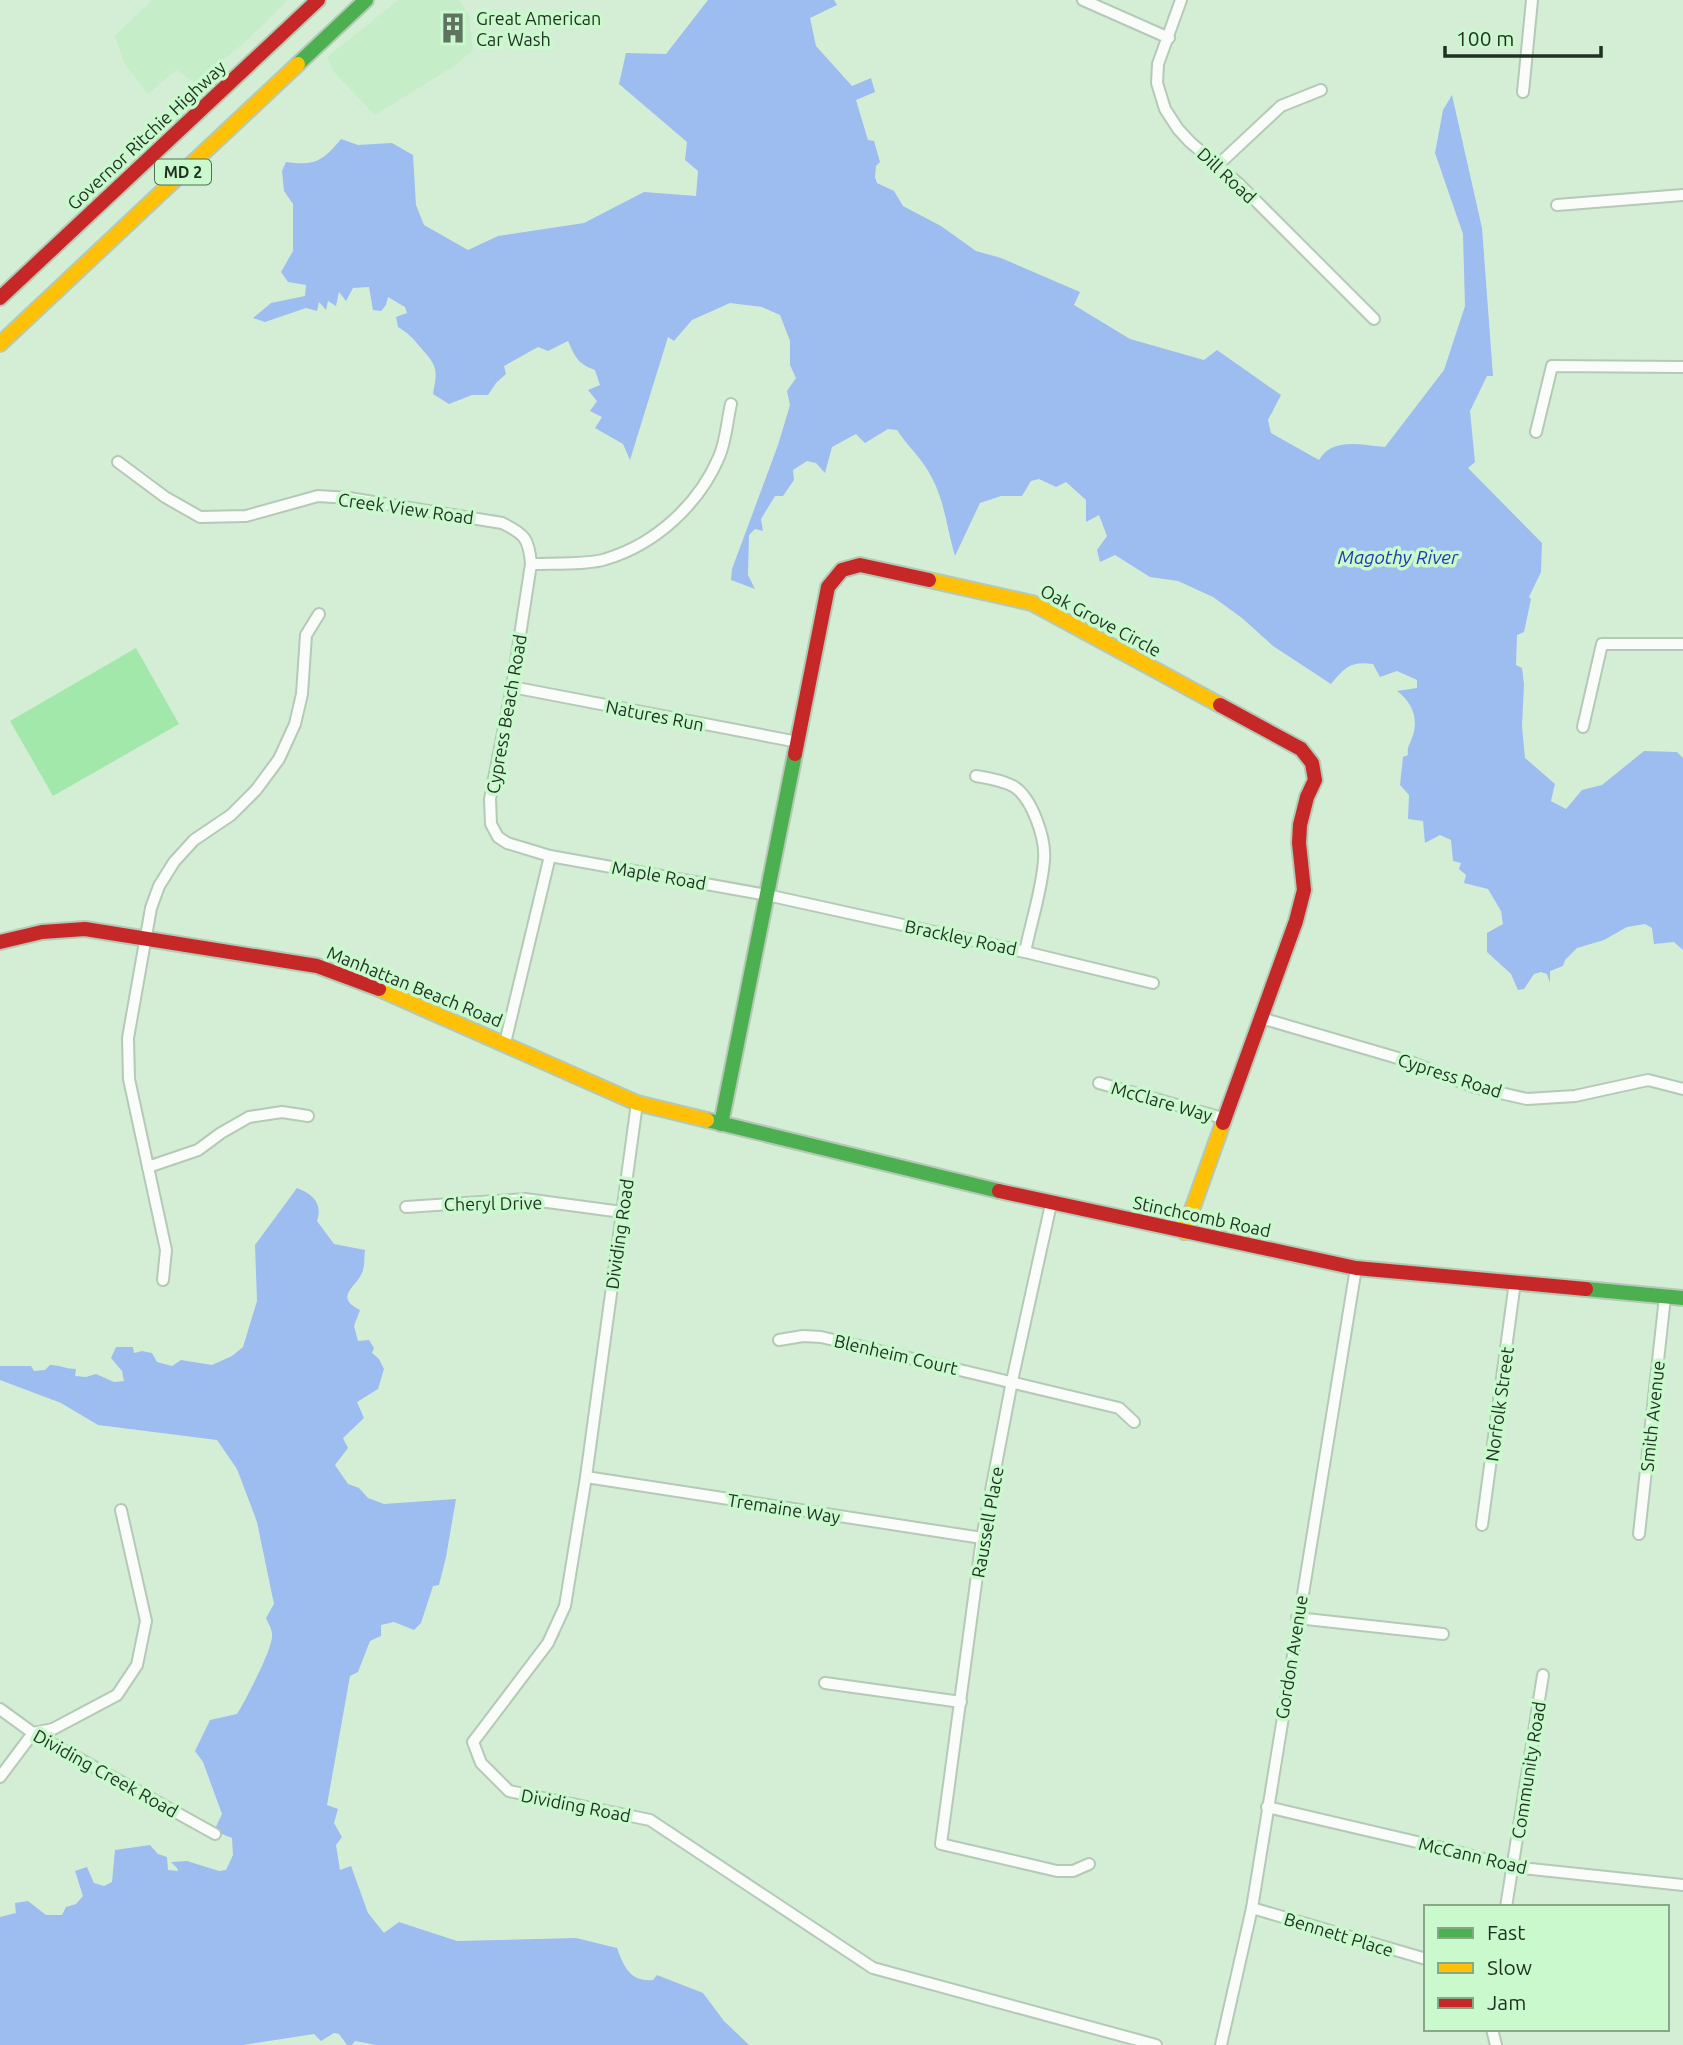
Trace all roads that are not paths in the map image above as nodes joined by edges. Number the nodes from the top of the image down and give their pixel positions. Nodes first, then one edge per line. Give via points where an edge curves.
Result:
1 (318, 0) edge
2 (366, 0) edge
3 (1083, 0) edge
4 (1181, 0) edge
5 (1532, 0) edge
6 (1169, 38) junction
7 (1321, 90) dead end
8 (1523, 92) dead end
9 (1218, 165) junction
10 (1683, 195) edge
11 (1557, 205) dead end
12 (0, 298) edge
13 (1374, 319) dead end
14 (0, 344) edge
15 (1683, 367) edge
16 (731, 404) dead end
17 (1536, 432) dead end
18 (118, 462) dead end
19 (502, 523) joint
20 (531, 564) junction
21 (319, 614) dead end
22 (1683, 644) edge
23 (512, 687) junction
24 (1583, 727) dead end
25 (798, 743) junction
26 (976, 776) dead end
27 (550, 856) junction
28 (767, 895) junction
29 (147, 939) junction
30 (0, 942) edge
31 (1025, 952) junction
32 (1153, 983) dead end
33 (1261, 1018) junction
34 (505, 1043) junction
35 (1099, 1083) dead end
36 (1683, 1089) edge
37 (637, 1103) junction
38 (308, 1116) dead end
39 (1226, 1119) junction
40 (721, 1124) junction
41 (148, 1167) junction
42 (1051, 1204) junction
43 (406, 1207) dead end
44 (622, 1212) junction
45 (1184, 1232) junction
46 (1356, 1268) junction
47 (163, 1280) dead end
48 (1515, 1282) junction
49 (1665, 1297) junction
50 (1683, 1298) edge
51 (779, 1340) dead end
52 (1012, 1381) junction
53 (1135, 1422) dead end
54 (586, 1478) junction
55 (121, 1510) dead end
56 (1482, 1525) dead end
57 (1639, 1534) dead end
58 (982, 1538) junction
59 (1297, 1618) junction
60 (1443, 1634) dead end
61 (1543, 1675) dead end
62 (825, 1683) dead end
63 (961, 1702) junction
64 (0, 1709) edge
65 (33, 1733) junction
66 (0, 1777) edge
67 (1267, 1807) junction
68 (215, 1834) dead end
69 (1089, 1864) dead end
70 (1512, 1867) junction
71 (1683, 1885) edge
72 (1506, 1905) edge
73 (1252, 1908) junction
74 (1424, 1958) edge
75 (1156, 2045) edge
76 (1222, 2045) edge

1 - 12 main road, Governor Ritchie Highway / MD 2
2 - 14 main road, MD 2
3 - 6 street
4 - 6 street, Dill Road
5 - 8 street
6 - 9 street, Dill Road via 1156,75 1160,96 1178,129
7 - 9 street via 1281,106
9 - 13 street, Dill Road
10 - 11 street
15 - 17 street via 1552,366
16 - 20 street via 720,455 701,492 675,519 605,560
18 - 19 street, Creek View Road via 200,517 246,516 318,496
19 - 20 street, Cypress Beach Road via 518,530 529,543
20 - 23 street, Cypress Beach Road
21 - 29 street via 306,635 302,694 279,759 231,815 194,840 174,862 151,908
22 - 24 street via 1602,644
23 - 25 street, Natures Run
23 - 27 street, Cypress Beach Road via 490,799 491,824 507,843
25 - 28 main road, Oak Grove Circle
25 - 33 main road, Oak Grove Circle via 828,587 842,570 860,565 1032,603 1301,749 1312,762 1315,780 1299,834 1304,890
26 - 31 street via 1016,788 1032,808 1041,832 1044,858
27 - 28 street, Maple Road
27 - 34 street
28 - 31 street, Brackley Road
28 - 40 main road, Oak Grove Circle
29 - 30 main road, Manhattan Beach Road via 54,929
29 - 34 main road, Manhattan Beach Road via 317,967
29 - 41 street via 128,1038 129,1079
31 - 32 street, Brackley Road
33 - 36 street, Cypress Road via 1408,1061 1474,1087 1527,1099 1575,1096 1648,1080
33 - 39 main road, Oak Grove Circle
34 - 37 main road, Manhattan Beach Road
35 - 39 street, McClare Way
37 - 40 main road, Manhattan Beach Road
37 - 44 street, Dividing Road
38 - 41 street via 282,1112 250,1116 198,1150
39 - 45 main road, Oak Grove Circle
40 - 42 main road, Stinchcomb Road
41 - 47 street via 166,1250
42 - 45 main road, Stinchcomb Road
42 - 52 street, Raussell Place
43 - 44 street, Cheryl Drive via 525,1199
44 - 54 street, Dividing Road
45 - 46 main road, Stinchcomb Road
46 - 48 main road, Stinchcomb Road
46 - 59 street, Gordon Avenue
48 - 49 main road, Stinchcomb Road
48 - 56 street, Norfolk Street
49 - 50 main road, Stinchcomb Road
49 - 57 street, Smith Avenue
51 - 52 street, Blenheim Court via 821,1337
52 - 53 street, Blenheim Court via 1119,1408
52 - 58 street, Raussell Place
54 - 58 street, Tremaine Way
54 - 75 street, Dividing Road via 565,1606 548,1643 473,1742 481,1763 509,1791 650,1819 873,1968
55 - 65 street via 146,1621 137,1665 117,1695 53,1729
58 - 63 street, Raussell Place
59 - 60 street
59 - 67 street, Gordon Avenue
61 - 70 street, Community Road
62 - 63 street
63 - 69 street, Raussell Place via 941,1844 1057,1871
64 - 65 street, Dividing Creek Road
65 - 66 street
65 - 68 street, Dividing Creek Road
67 - 70 street, McCann Road
67 - 73 street, Gordon Avenue
70 - 71 street, McCann Road
70 - 72 street, Community Road
73 - 74 street, Bennett Place
73 - 76 street, Gordon Avenue

